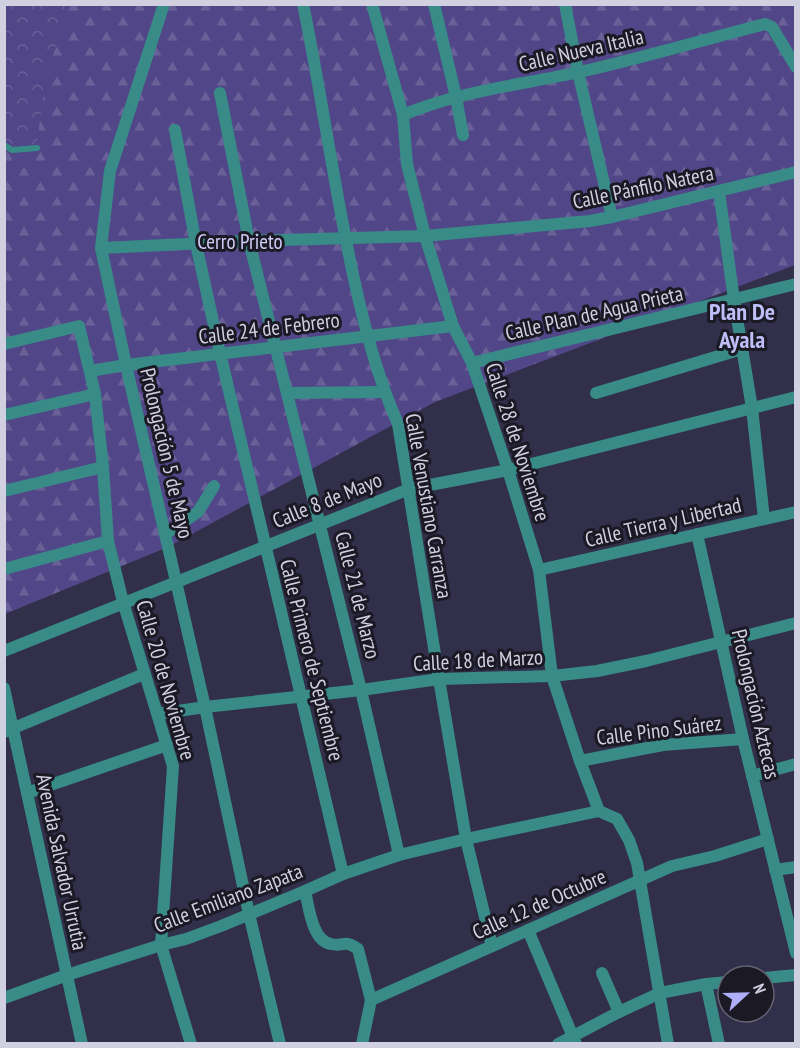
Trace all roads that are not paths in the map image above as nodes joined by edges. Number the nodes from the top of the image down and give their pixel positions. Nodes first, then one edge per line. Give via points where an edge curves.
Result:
1 (164, 4) edge
2 (303, 4) edge
3 (372, 4) edge
4 (565, 4) edge
5 (437, 5) edge
6 (795, 67) edge
7 (578, 72) junction
8 (220, 93) dead end
9 (456, 97) junction
10 (403, 115) junction
11 (175, 130) dead end
12 (463, 135) dead end
13 (4, 146) edge
14 (37, 148) dead end
15 (795, 172) edge
16 (719, 191) junction
17 (612, 217) junction
18 (425, 236) junction
19 (345, 239) junction
20 (249, 241) junction
21 (196, 244) junction
22 (101, 248) junction
23 (795, 284) edge
24 (734, 300) junction
25 (453, 326) junction
26 (367, 337) junction
27 (4, 344) edge
28 (276, 347) junction
29 (742, 349) junction
30 (220, 354) junction
31 (472, 363) junction
32 (126, 365) junction
33 (90, 371) junction
34 (384, 392) junction
35 (287, 393) junction
36 (596, 393) dead end
37 (95, 394) junction
38 (795, 397) edge
39 (752, 408) junction
40 (4, 415) edge
41 (103, 467) junction
42 (508, 470) junction
43 (214, 486) dead end
44 (409, 489) junction
45 (4, 491) edge
46 (795, 512) edge
47 (764, 519) junction
48 (321, 524) junction
49 (165, 534) junction
50 (698, 534) junction
51 (108, 541) junction
52 (265, 546) junction
53 (4, 569) edge
54 (539, 570) junction
55 (176, 581) junction
56 (123, 602) junction
57 (795, 623) edge
58 (721, 641) junction
59 (4, 651) edge
60 (144, 674) junction
61 (552, 676) junction
62 (439, 679) junction
63 (4, 688) edge
64 (361, 690) junction
65 (301, 696) junction
66 (205, 707) junction
67 (158, 714) junction
68 (9, 730) edge
69 (742, 739) junction
70 (166, 745) junction
71 (580, 761) junction
72 (795, 764) edge
73 (752, 776) junction
74 (27, 793) junction
75 (599, 811) junction
76 (466, 839) junction
77 (768, 839) junction
78 (399, 855) junction
79 (795, 867) edge
80 (776, 870) junction
81 (343, 874) junction
82 (639, 880) junction
83 (305, 891) junction
84 (249, 914) junction
85 (528, 930) junction
86 (160, 945) junction
87 (492, 946) junction
88 (795, 952) edge
89 (602, 973) dead end
90 (67, 975) junction
91 (795, 975) edge
92 (776, 977) edge
93 (716, 983) edge
94 (706, 984) junction
95 (660, 993) junction
96 (4, 998) edge
97 (371, 1000) junction
98 (619, 1012) junction
99 (574, 1039) edge
100 (82, 1044) edge
101 (191, 1044) edge
102 (280, 1044) edge
103 (362, 1044) edge
104 (558, 1044) edge
105 (668, 1044) edge
106 (719, 1044) edge

1 - 22 street, Prolongación 5 de Mayo via 110,171
2 - 19 street, Calle Venustiano Carranza
3 - 10 street, Calle 28 de Noviembre
4 - 7 street
5 - 9 street
6 - 7 street, Calle Nueva Italia via 772,27 765,24
7 - 9 street, Calle Nueva Italia
7 - 17 street
8 - 20 street, Calle 21 de Marzo
9 - 10 street, Calle Nueva Italia
9 - 12 street
10 - 18 street, Calle 28 de Noviembre via 407,164
11 - 21 street, Calle Primero de Septiembre
13 - 14 lane via 12,150
15 - 16 street, Calle Pánfilo Natera
16 - 17 street, Calle Pánfilo Natera
16 - 24 street
17 - 18 street, Calle Pánfilo Natera
18 - 19 street, Calle Pánfilo Natera
18 - 25 street, Calle 28 de Noviembre
19 - 20 street, Calle Pánfilo Natera
19 - 26 street, Calle Venustiano Carranza
20 - 21 street, Calle Pánfilo Natera
20 - 28 street, Calle 21 de Marzo
21 - 22 street, Calle Pánfilo Natera
21 - 30 street, Calle Primero de Septiembre
22 - 32 street, Prolongación 5 de Mayo
23 - 24 street, Calle Plan de Agua Prieta
24 - 29 street
24 - 31 street, Calle Plan de Agua Prieta
25 - 26 street, Calle 24 de Febrero
25 - 31 street, Calle 28 de Noviembre
26 - 28 street, Calle 24 de Febrero
26 - 34 street, Calle Venustiano Carranza
27 - 33 street, Calle 20 de Noviembre via 79,326
28 - 30 street, Calle 24 de Febrero
28 - 35 street, Calle 21 de Marzo
29 - 36 street
29 - 39 street
30 - 32 street, Calle 24 de Febrero
30 - 52 street, Calle Primero de Septiembre
31 - 42 street, Calle 28 de Noviembre
32 - 33 street, Calle 24 de Febrero
32 - 49 street, Prolongación 5 de Mayo
33 - 37 street, Calle 20 de Noviembre
34 - 35 street
34 - 44 street, Calle Venustiano Carranza via 398,424
35 - 48 street, Calle 21 de Marzo
37 - 40 street
37 - 41 street, Calle 20 de Noviembre
38 - 39 street, Calle 8 de Mayo
39 - 42 street, Calle 8 de Mayo
39 - 47 street
41 - 45 street
41 - 51 street, Calle 20 de Noviembre
42 - 44 street, Calle 8 de Mayo
42 - 54 street, Calle 28 de Noviembre
43 - 49 street via 198,512
44 - 48 street, Calle 8 de Mayo
44 - 62 street, Calle Venustiano Carranza
46 - 47 street, Calle Tierra y Libertad
47 - 50 street, Calle Tierra y Libertad
48 - 52 street, Calle 8 de Mayo
48 - 64 street, Calle 21 de Marzo
49 - 55 street, Prolongación 5 de Mayo
50 - 54 street, Calle Tierra y Libertad
50 - 58 street, Prolongación Aztecas
51 - 53 street
51 - 56 street, Calle 20 de Noviembre
52 - 55 street, Calle 8 de Mayo
52 - 65 street, Calle Primero de Septiembre
54 - 61 street, Calle 28 de Noviembre
55 - 56 street, Calle 8 de Mayo
55 - 66 street, Prolongación 5 de Mayo
56 - 59 street, Calle 8 de Mayo
56 - 60 street, Calle 20 de Noviembre
57 - 58 street, Calle 18 de Marzo
58 - 61 street, Calle 18 de Marzo via 646,661
58 - 69 street, Prolongación Aztecas
60 - 67 street, Calle 20 de Noviembre
60 - 68 street
61 - 62 street, Calle 18 de Marzo
61 - 71 street, Calle 28 de Noviembre
62 - 64 street, Calle 18 de Marzo
62 - 76 street, Calle Venustiano Carranza
63 - 68 street, Avenida Salvador Urrutia
64 - 65 street, Calle 18 de Marzo
64 - 78 street, Calle 21 de Marzo
65 - 66 street, Calle 18 de Marzo
65 - 81 street, Calle Primero de Septiembre
66 - 67 street, Calle 18 de Marzo
66 - 84 street, Prolongación 5 de Mayo
67 - 70 street, Calle 20 de Noviembre
68 - 74 street, Avenida Salvador Urrutia
69 - 71 street, Calle Pino Suárez via 663,745
69 - 73 street, Prolongación Aztecas
70 - 74 street
70 - 86 street, Calle 20 de Noviembre via 173,766
71 - 75 street, Calle 28 de Noviembre
72 - 73 street
73 - 77 street, Prolongación Aztecas
74 - 90 street, Avenida Salvador Urrutia
75 - 76 street, Calle Emiliano Zapata
75 - 82 street via 617,819 629,840
76 - 78 street, Calle Emiliano Zapata
76 - 87 street, Calle Venustiano Carranza
77 - 80 street, Prolongación Aztecas
77 - 82 street, Calle 12 de Octubre via 672,866
78 - 81 street, Calle Emiliano Zapata
79 - 80 street
80 - 88 street, Prolongación Aztecas
81 - 83 street, Calle Emiliano Zapata
82 - 85 street, Calle 12 de Octubre
82 - 95 street
83 - 84 street, Calle Emiliano Zapata
83 - 97 street via 320,939 330,945 350,943 358,949
84 - 86 street, Calle Emiliano Zapata
84 - 102 street, Prolongación 5 de Mayo
85 - 87 street, Calle 12 de Octubre
85 - 99 street
86 - 90 street, Calle Emiliano Zapata
86 - 101 street, Calle 20 de Noviembre
87 - 97 street, Calle 12 de Octubre
89 - 98 street
90 - 96 street, Calle Emiliano Zapata
90 - 100 street, Avenida Salvador Urrutia
91 - 92 street
93 - 94 street
94 - 95 street
94 - 106 street
95 - 98 street
95 - 105 street
97 - 103 street
98 - 99 street
99 - 104 street

